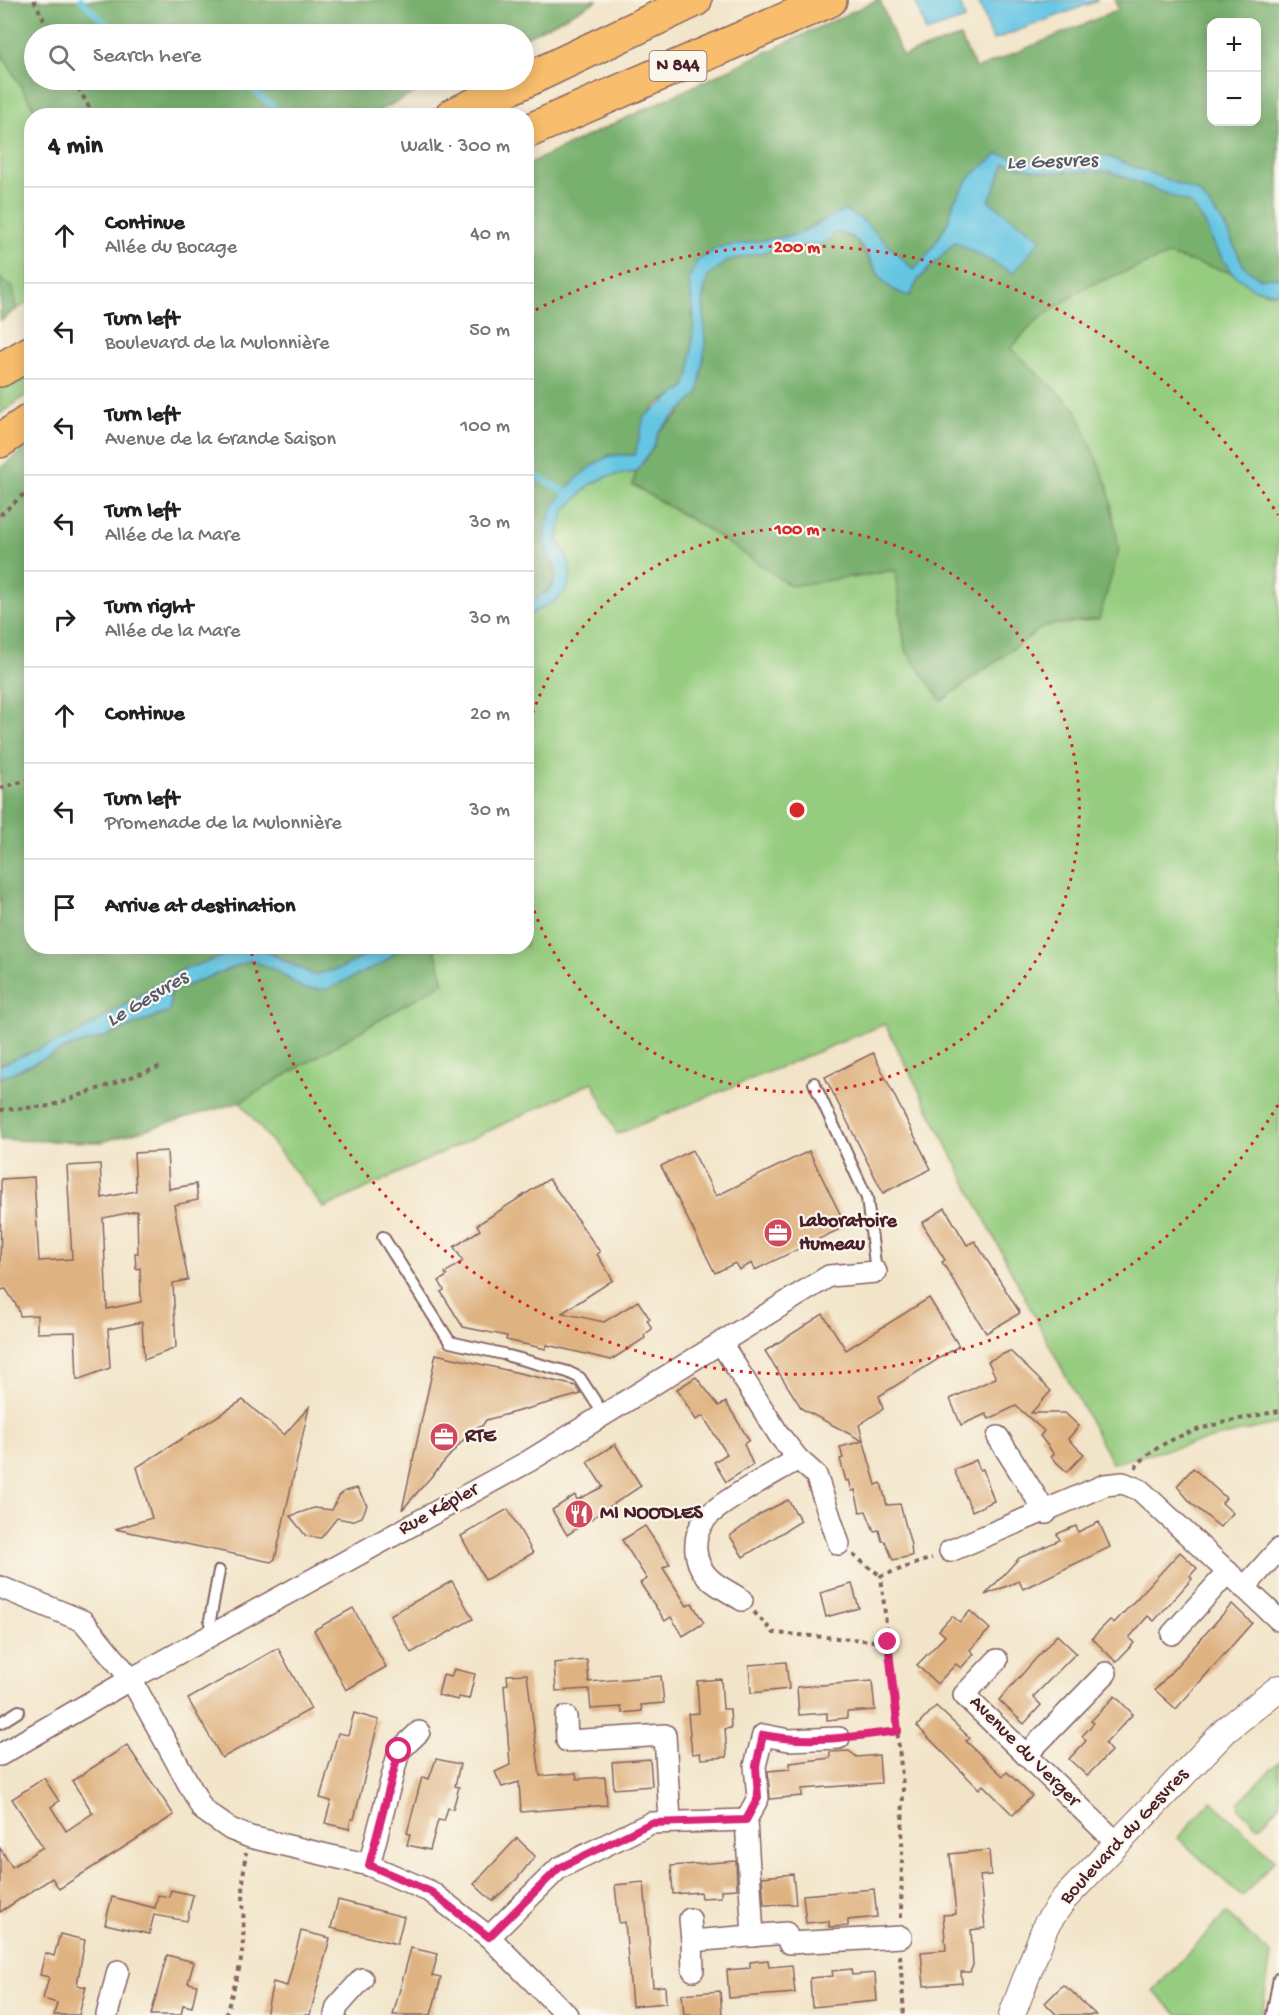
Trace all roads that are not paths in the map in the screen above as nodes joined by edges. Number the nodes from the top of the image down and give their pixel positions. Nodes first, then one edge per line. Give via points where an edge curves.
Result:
1 (695, 0) edge
2 (830, 0) edge
3 (534, 77) edge
4 (506, 90) edge
5 (468, 108) edge
6 (534, 129) edge
7 (24, 356) edge
8 (0, 370) edge
9 (24, 424) edge
10 (0, 441) edge
11 (814, 1083) dead end
12 (383, 1237) dead end
13 (876, 1272) joint
14 (721, 1343) junction
15 (604, 1415) junction
16 (998, 1437) dead end
17 (798, 1459) junction
18 (1046, 1513) junction
19 (839, 1544) road end
20 (1279, 1549) edge
21 (950, 1551) road end
22 (219, 1571) dead end
23 (1228, 1572) junction
24 (0, 1587) edge
25 (1244, 1588) junction
26 (742, 1600) road end
27 (1279, 1620) edge
28 (215, 1633) junction
29 (1172, 1634) dead end
30 (998, 1660) dead end
31 (1106, 1673) dead end
32 (131, 1679) junction
33 (1279, 1688) edge
34 (20, 1711) dead end
35 (566, 1717) dead end
36 (0, 1723) edge
37 (419, 1732) dead end
38 (840, 1738) road end
39 (0, 1755) edge
40 (1026, 1755) junction
41 (746, 1820) junction
42 (670, 1821) junction
43 (1117, 1843) junction
44 (369, 1865) junction
45 (690, 1919) dead end
46 (753, 1936) junction
47 (489, 1937) junction
48 (901, 1938) road end
49 (692, 1941) junction
50 (693, 1970) dead end
51 (118, 1971) dead end
52 (1279, 1978) edge
53 (362, 1979) dead end
54 (107, 2015) edge
55 (335, 2015) edge
56 (567, 2015) edge
57 (1012, 2015) edge
58 (1272, 2015) edge

1 - 3 highway, N 844
2 - 6 highway, N 844
4 - 5 highway, N 844
7 - 8 highway
9 - 10 highway
11 - 13 lane via 867,1197
12 - 15 lane via 450,1342 568,1372 580,1378
13 - 14 street, Rue Képler via 829,1276
14 - 15 street, Rue Képler
14 - 17 street
15 - 28 street, Rue Képler via 529,1461
16 - 18 street
17 - 19 street via 816,1475
17 - 26 street via 713,1512 701,1525 696,1556 701,1568 710,1580
18 - 21 street
18 - 23 street via 1105,1485 1123,1483 1140,1490
20 - 25 street
22 - 28 lane via 210,1620
23 - 25 street
23 - 29 street
24 - 32 street via 83,1621
25 - 27 street
28 - 32 street, Rue Képler
30 - 40 street, Avenue du Verger via 964,1695
31 - 40 street
32 - 39 street, Rue Képler
32 - 44 street via 204,1810 230,1829 250,1837
33 - 43 street, Boulevard du Gesvres via 1226,1730
34 - 36 lane
35 - 42 street via 567,1741 665,1735
37 - 44 street via 399,1751
38 - 41 street via 789,1740 763,1735 756,1766 758,1798
40 - 43 street, Avenue du Verger
41 - 42 street
41 - 46 street
42 - 47 street via 651,1823 559,1868
43 - 57 street, Boulevard du Gesvres via 1064,1899 1046,1925
44 - 47 street via 431,1892
45 - 49 street
46 - 48 street via 786,1934 789,1943
46 - 49 street
47 - 56 street
49 - 50 street
51 - 54 street
52 - 58 lane
53 - 55 street via 337,2007

